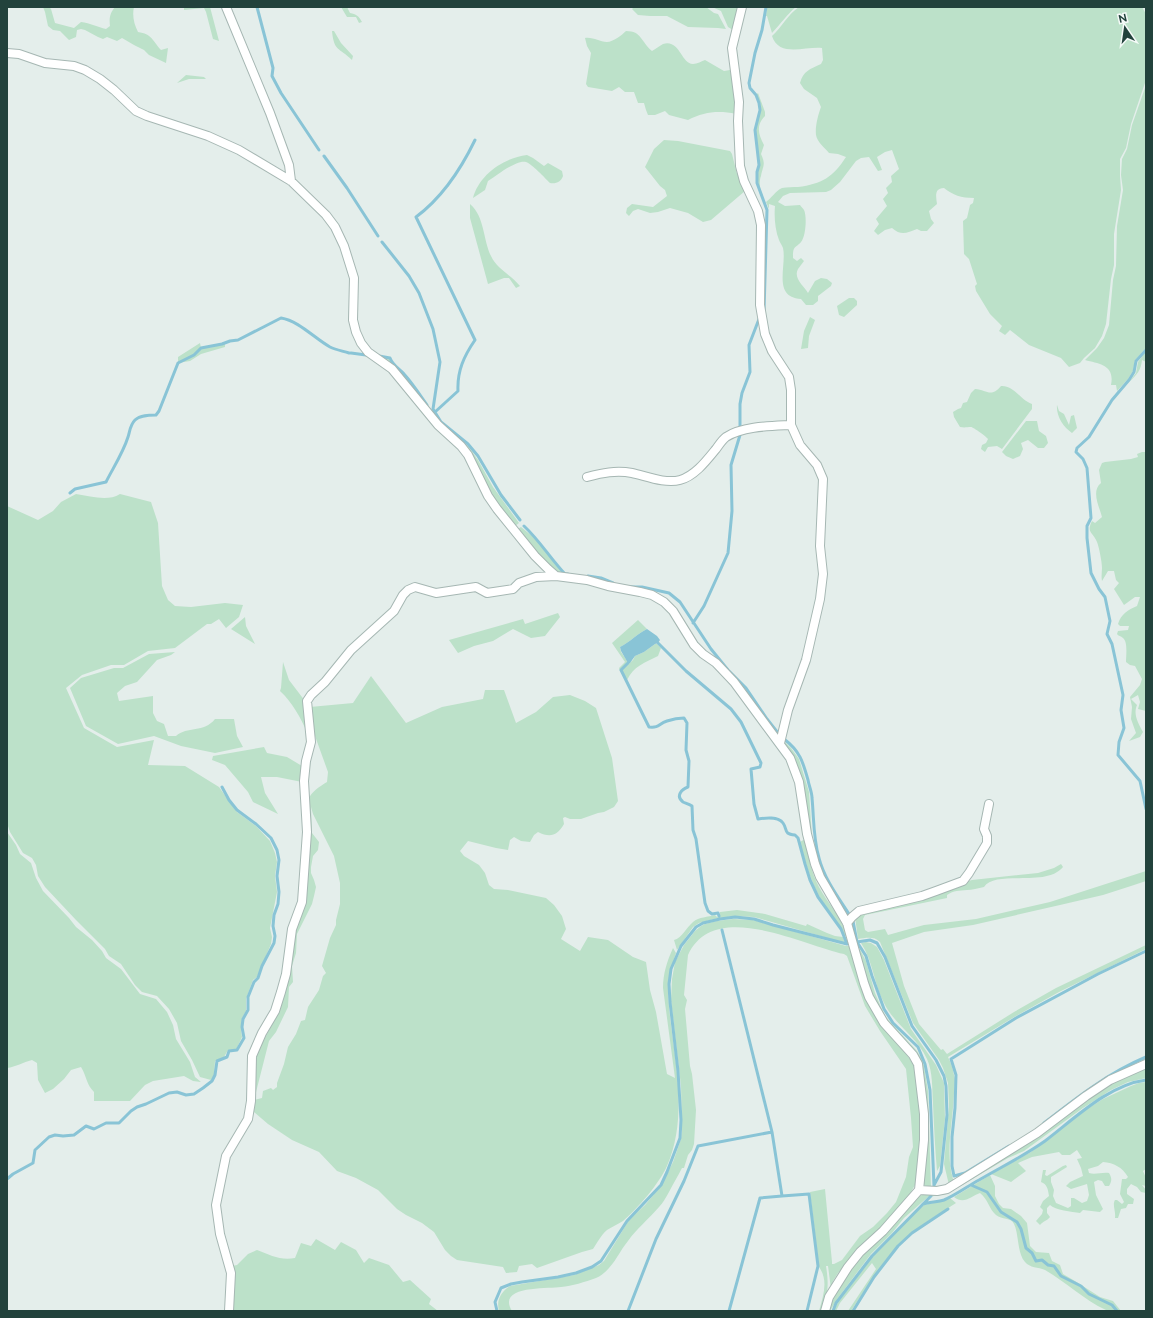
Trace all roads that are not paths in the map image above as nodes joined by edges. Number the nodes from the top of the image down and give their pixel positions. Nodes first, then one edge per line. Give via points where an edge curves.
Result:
1 (226, 7) edge
2 (742, 7) edge
3 (7, 53) edge
4 (291, 181) junction
5 (791, 425) junction
6 (587, 477) dead end
7 (556, 576) junction
8 (780, 743) junction
9 (989, 804) dead end
10 (847, 923) junction
11 (1146, 1064) edge
12 (919, 1190) junction
13 (229, 1311) edge
14 (825, 1311) edge

1 - 4 street via 272,119 289,165
2 - 5 street via 732,48 739,102 740,166 761,225 761,317 772,351 789,377
3 - 4 street via 85,70 114,90 136,111 208,136 239,150
4 - 7 street via 326,215 344,246 354,278 353,320 361,343 368,352 392,369 438,425 461,446 497,509 535,556
5 - 6 street via 740,431 725,438 703,466 680,480 666,481 618,472
5 - 8 street via 800,445 817,465 823,479 820,546 823,574 813,633
7 - 8 street via 640,592 664,602 673,611 694,645 734,682
7 - 13 street via 536,577 513,588 487,593 476,587 436,592 415,587 408,590 394,611 351,650 307,701 311,742 304,781 307,832 302,902 292,929 282,992 252,1056 248,1119 226,1156 216,1205 220,1234 231,1274
8 - 10 street via 795,768 799,782 814,864
9 - 10 street via 984,829 987,843 963,881 929,894 859,911
10 - 12 street via 869,997 884,1023 918,1064 924,1114
11 - 12 street via 1110,1080 1038,1133 947,1188 937,1191
12 - 14 street via 848,1267 829,1297

